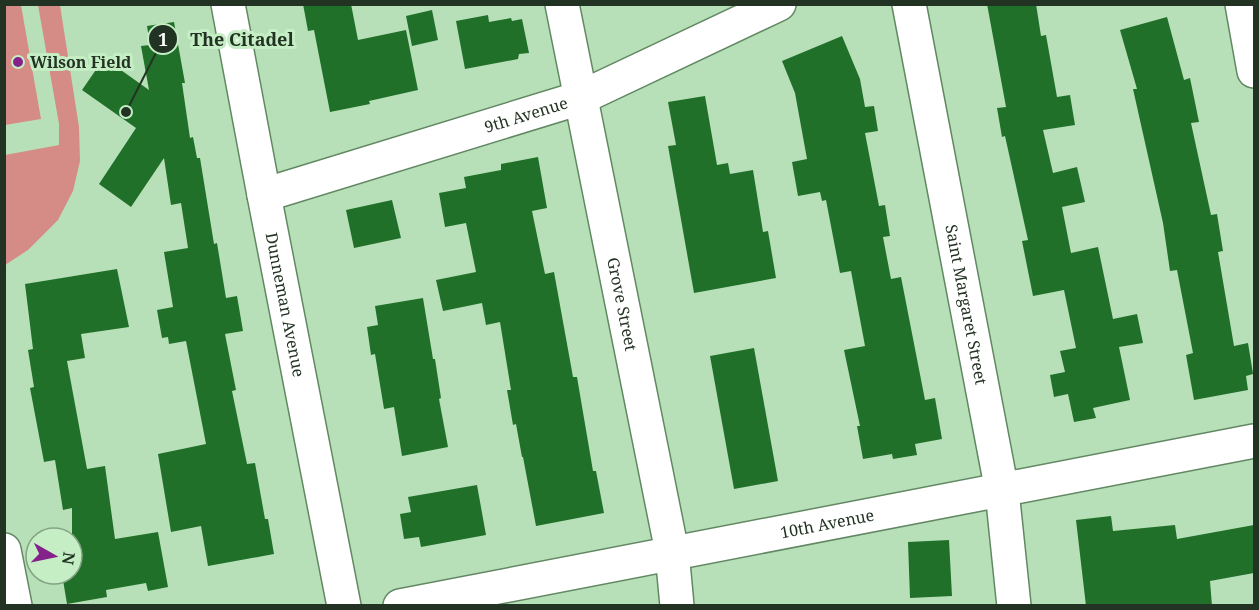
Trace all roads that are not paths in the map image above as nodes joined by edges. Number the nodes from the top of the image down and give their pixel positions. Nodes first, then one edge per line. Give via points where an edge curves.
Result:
1 (228, 4) edge
2 (562, 4) edge
3 (779, 4) edge
4 (909, 4) edge
5 (1242, 4) edge
6 (1254, 71) edge
7 (580, 98) junction
8 (264, 195) junction
9 (1254, 441) edge
10 (1002, 491) junction
11 (4, 550) edge
12 (672, 552) junction
13 (15, 606) edge
14 (344, 606) edge
15 (400, 606) edge
16 (677, 606) edge
17 (1014, 606) edge

1 - 8 street, Dunneman Avenue
2 - 7 street, Grove Street
3 - 7 street, 9th Avenue
4 - 10 street, Saint Margaret Street
5 - 6 street
7 - 8 street, 9th Avenue
7 - 12 street, Grove Street
8 - 14 street, Dunneman Avenue
9 - 10 street, 10th Avenue
10 - 12 street, 10th Avenue
10 - 17 street, Saint Margaret Street
11 - 13 street
12 - 15 street, 10th Avenue
12 - 16 street, Grove Street

